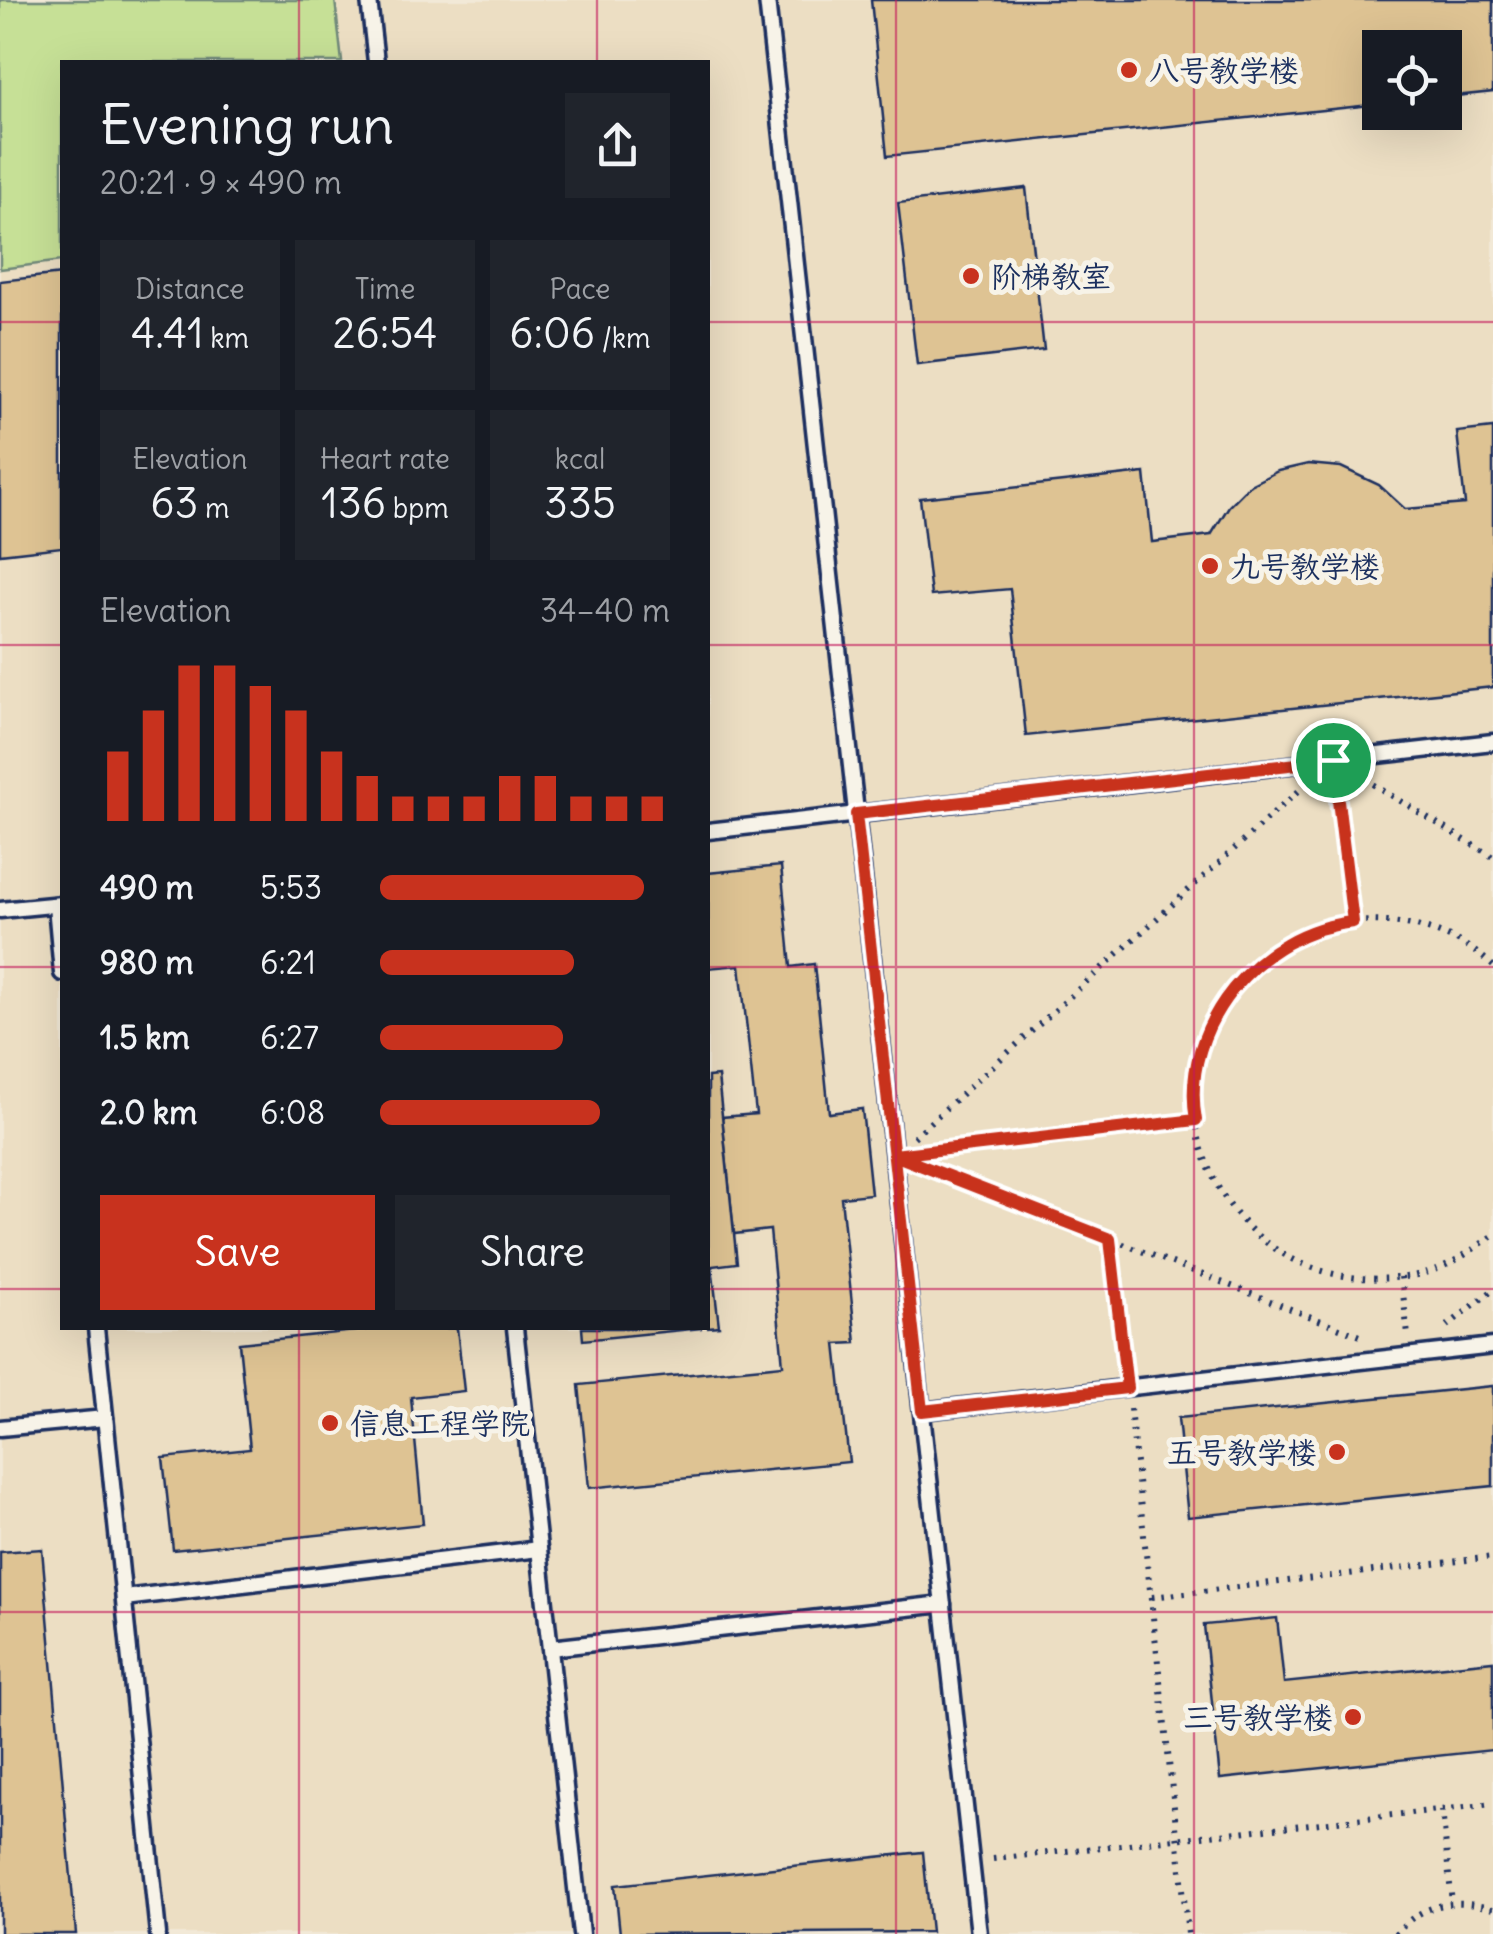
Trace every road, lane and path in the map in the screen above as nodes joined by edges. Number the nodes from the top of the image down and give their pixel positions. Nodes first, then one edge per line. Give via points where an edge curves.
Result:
1 (369, 0) edge
2 (766, 0) edge
3 (376, 60) edge
4 (1493, 742) edge
5 (1333, 760) junction
6 (856, 814) junction
7 (710, 831) edge
8 (1493, 857) edge
9 (59, 904) edge
10 (0, 910) edge
11 (1353, 922) junction
12 (1493, 966) edge
13 (1196, 1120) junction
14 (894, 1155) junction
15 (1493, 1236) edge
16 (1110, 1239) junction
17 (1402, 1276) junction
18 (1493, 1290) edge
19 (96, 1330) edge
20 (515, 1330) edge
21 (1493, 1346) edge
22 (1410, 1355) junction
23 (1127, 1388) junction
24 (922, 1411) junction
25 (105, 1418) junction
26 (0, 1428) edge
27 (539, 1549) junction
28 (1493, 1558) edge
29 (1152, 1596) junction
30 (124, 1598) junction
31 (943, 1604) junction
32 (550, 1648) junction
33 (1493, 1804) edge
34 (1442, 1809) junction
35 (1177, 1839) junction
36 (972, 1862) junction
37 (1452, 1903) junction
38 (1493, 1909) edge
39 (158, 1934) edge
40 (581, 1934) edge
41 (980, 1934) edge
42 (1188, 1934) edge
43 (1395, 1934) edge

1 - 3 lane
2 - 6 lane
4 - 5 lane
5 - 6 lane
5 - 8 path
5 - 11 path
5 - 14 path
6 - 7 lane
6 - 14 lane
9 - 10 lane
11 - 12 path via 1389,920 1437,930
11 - 13 path via 1294,938 1254,965 1222,1002 1201,1046
13 - 14 path
13 - 17 path via 1204,1162 1232,1212 1276,1252 1330,1275
14 - 16 path
14 - 24 lane
15 - 17 path via 1446,1266
16 - 22 path
16 - 23 path
17 - 22 path
18 - 22 path
19 - 25 lane
20 - 27 lane
21 - 22 lane
22 - 23 lane
23 - 24 lane
23 - 29 path
24 - 31 lane
25 - 26 lane
25 - 30 lane
27 - 30 lane
27 - 32 lane
28 - 29 path
29 - 35 path
30 - 39 lane
31 - 32 lane
31 - 36 lane
32 - 40 lane
33 - 34 path
34 - 35 path
34 - 37 path
35 - 36 path
35 - 42 path
36 - 41 lane
37 - 38 path
37 - 43 path via 1418,1913

